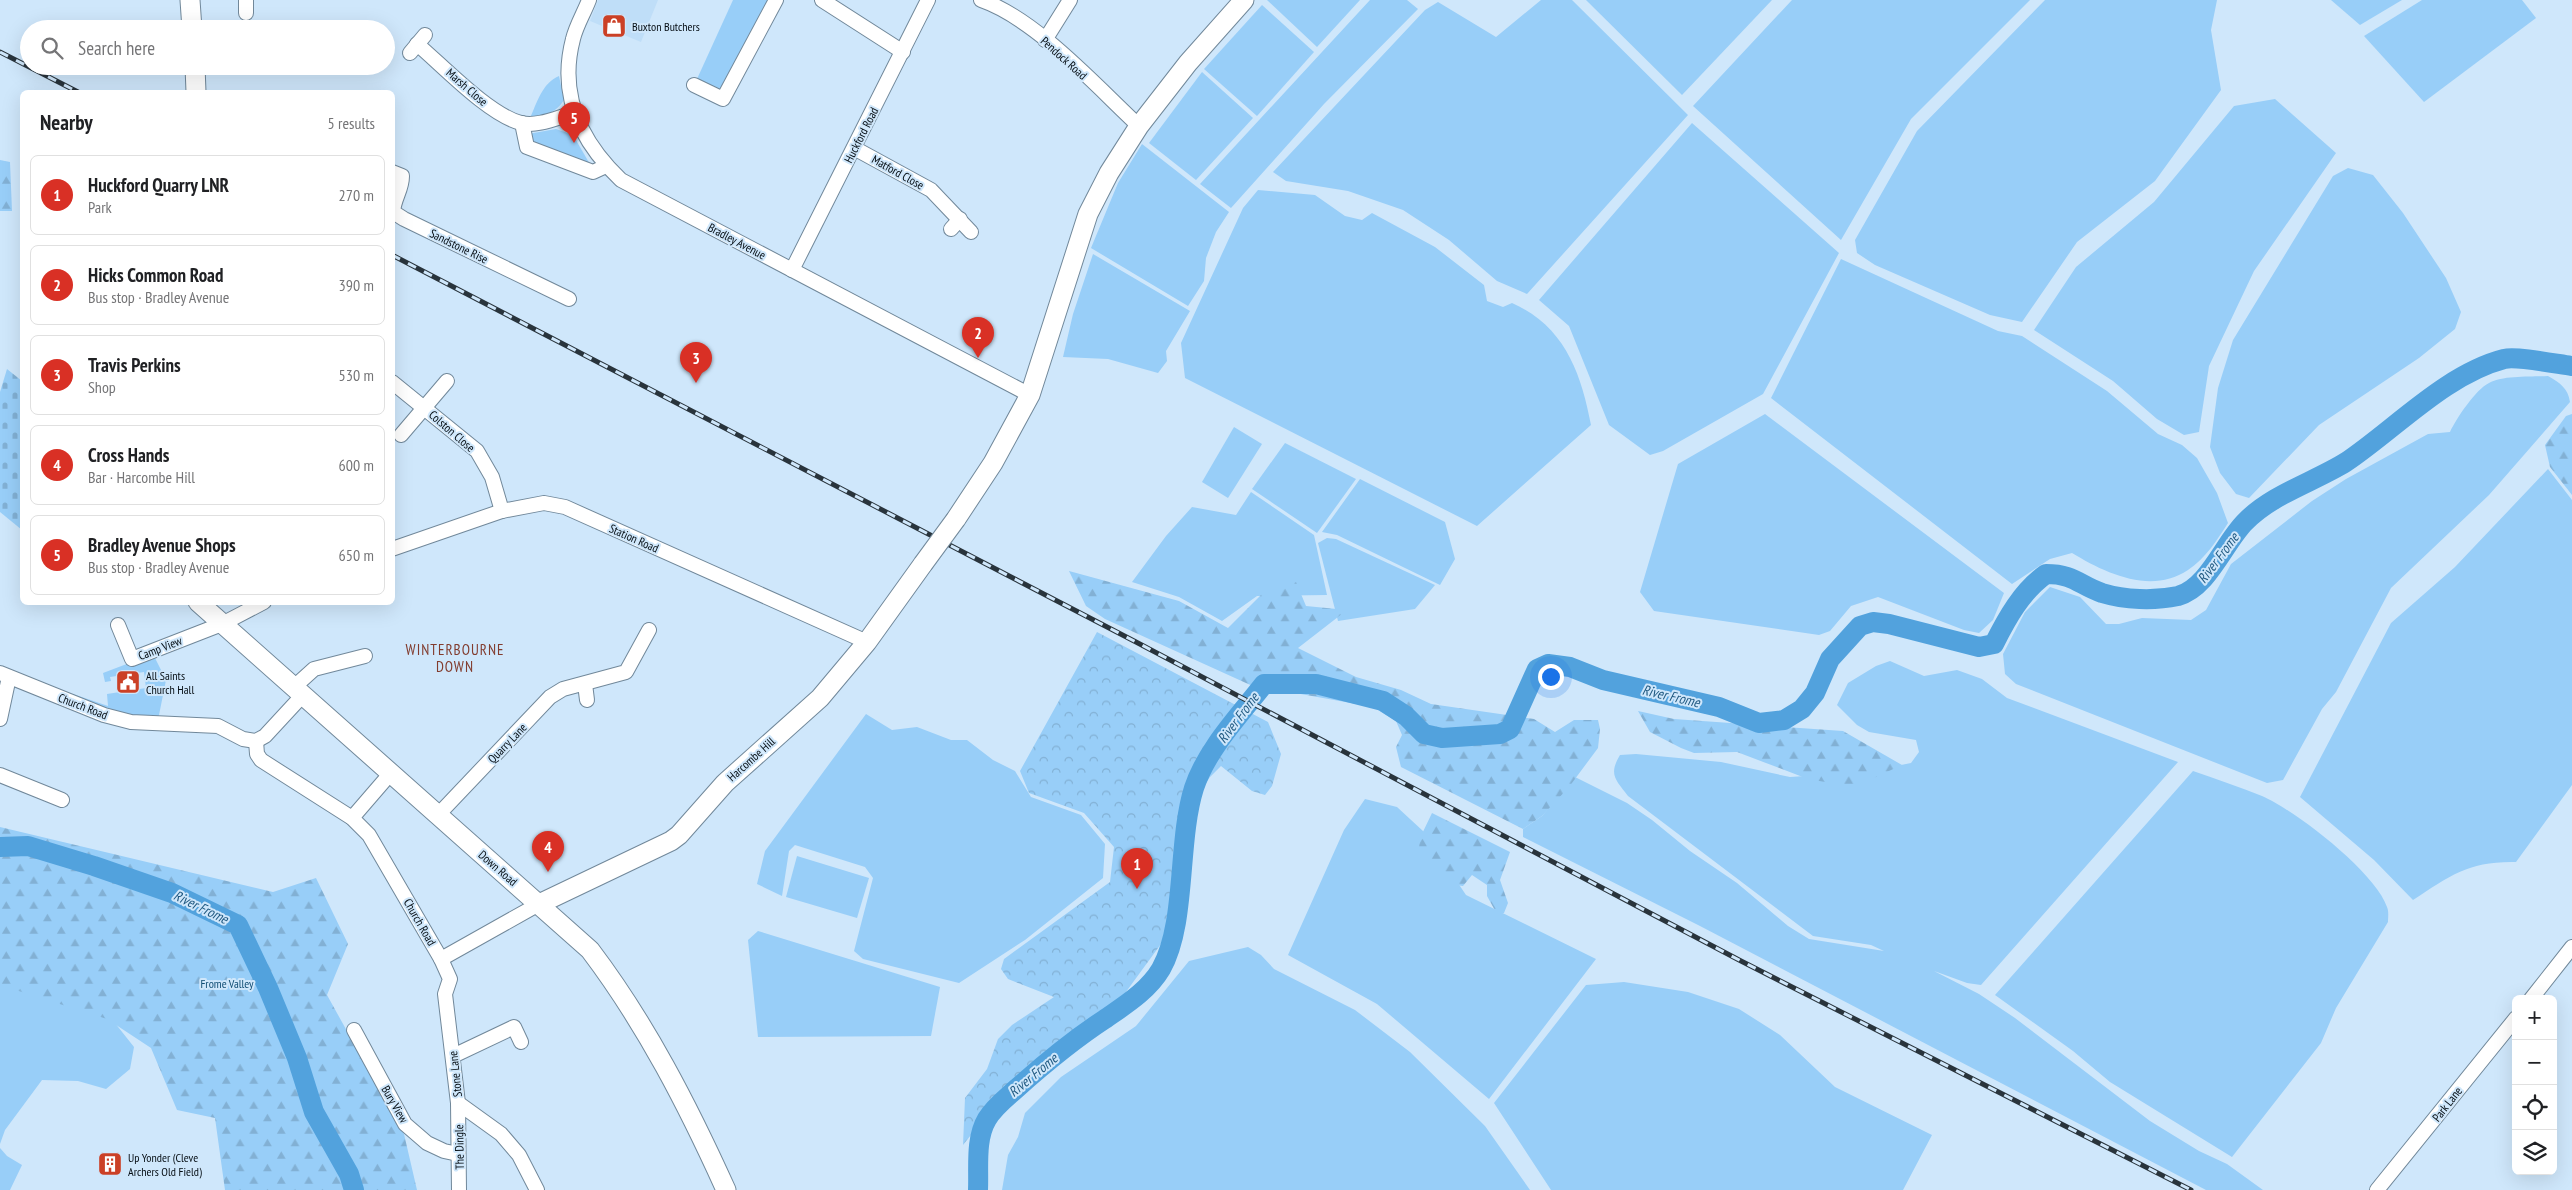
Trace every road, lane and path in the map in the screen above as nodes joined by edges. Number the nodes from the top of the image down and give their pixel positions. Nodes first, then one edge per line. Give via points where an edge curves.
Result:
1 (190, 0) edge
2 (589, 0) edge
3 (776, 0) edge
4 (822, 0) edge
5 (928, 0) edge
6 (982, 0) edge
7 (1070, 0) edge
8 (1244, 0) edge
9 (191, 20) edge
10 (1045, 40) junction
11 (417, 44) dead end
12 (903, 52) junction
13 (195, 75) edge
14 (694, 85) dead end
15 (196, 90) edge
16 (574, 113) junction
17 (522, 123) junction
18 (1139, 126) junction
19 (854, 148) junction
20 (606, 166) junction
21 (395, 173) edge
22 (395, 200) edge
23 (395, 214) edge
24 (971, 232) dead end
25 (792, 270) junction
26 (570, 299) dead end
27 (447, 381) dead end
28 (395, 384) edge
29 (1030, 394) junction
30 (425, 407) junction
31 (401, 435) dead end
32 (502, 511) junction
33 (395, 548) edge
34 (201, 605) edge
35 (258, 605) edge
36 (222, 624) junction
37 (118, 625) dead end
38 (649, 630) dead end
39 (867, 642) junction
40 (365, 656) dead end
41 (5, 675) edge
42 (585, 684) junction
43 (298, 692) junction
44 (587, 700) dead end
45 (0, 719) edge
46 (256, 741) junction
47 (390, 774) junction
48 (0, 775) edge
49 (62, 800) dead end
50 (437, 816) junction
51 (352, 818) junction
52 (540, 904) junction
53 (2572, 947) edge
54 (442, 959) junction
55 (2534, 995) edge
56 (2512, 1023) edge
57 (354, 1030) dead end
58 (521, 1042) dead end
59 (453, 1056) junction
60 (458, 1103) junction
61 (458, 1154) junction
62 (459, 1190) edge
63 (537, 1190) edge
64 (726, 1190) edge
65 (2377, 1190) edge

1 - 9 street
2 - 16 street, Bradley Avenue via 573,39 568,76
3 - 14 street via 723,99
4 - 12 street
5 - 12 street, Huckford Road
6 - 10 street, Pendock Road via 998,6
7 - 10 street
8 - 18 street, Harcombe Hill via 1188,63
10 - 18 street, Pendock Road
11 - 17 street, Marsh Close via 494,109
12 - 19 street, Huckford Road
13 - 15 street
16 - 17 street via 541,122
16 - 20 street, Bradley Avenue via 587,142
17 - 20 street via 527,147 593,172
18 - 29 street, Harcombe Hill via 1088,214
19 - 24 street, Matford Close via 931,190 956,224
19 - 25 street, Huckford Road
20 - 25 street, Bradley Avenue via 621,180
21 - 22 street, Sandstone Rise via 402,176 402,188
23 - 26 street, Sandstone Rise
25 - 29 street, Bradley Avenue
27 - 30 street, Colston Close
28 - 30 street, Colston Close
29 - 39 street, Harcombe Hill, bridge via 993,463
30 - 31 street, Colston Close
30 - 32 street, Colston Close via 477,451 492,477
32 - 33 street, Station Road
32 - 39 street, Station Road via 544,503 565,507
34 - 36 street, Down Road
35 - 36 street
36 - 37 street, Camp View via 132,659
36 - 43 street, Down Road
38 - 42 street, Quarry Lane via 626,672
39 - 52 street, Harcombe Hill via 820,698 725,783 679,835
40 - 43 street via 314,669
41 - 45 street
41 - 46 street, Church Road via 104,715 131,722 218,726
42 - 44 street
42 - 50 street, Quarry Lane via 563,689 550,697
43 - 46 street via 265,736
43 - 47 street, Down Road
46 - 51 street, Church Road via 261,760
47 - 50 street, Down Road
47 - 51 street
48 - 49 street
50 - 52 street, Down Road
51 - 54 street, Church Road via 369,835
52 - 54 street, Church Road
52 - 64 street, Down Road via 590,950 616,984 671,1074
53 - 55 street
54 - 59 street, Stone Lane via 450,979 445,994
56 - 65 street, Park Lane
57 - 61 street, Bury View via 405,1124 428,1143
58 - 59 street via 514,1027
59 - 60 street, Stone Lane
60 - 61 street, The Dingle
60 - 63 street, Stone Lane via 501,1134 519,1155
61 - 62 street, The Dingle

